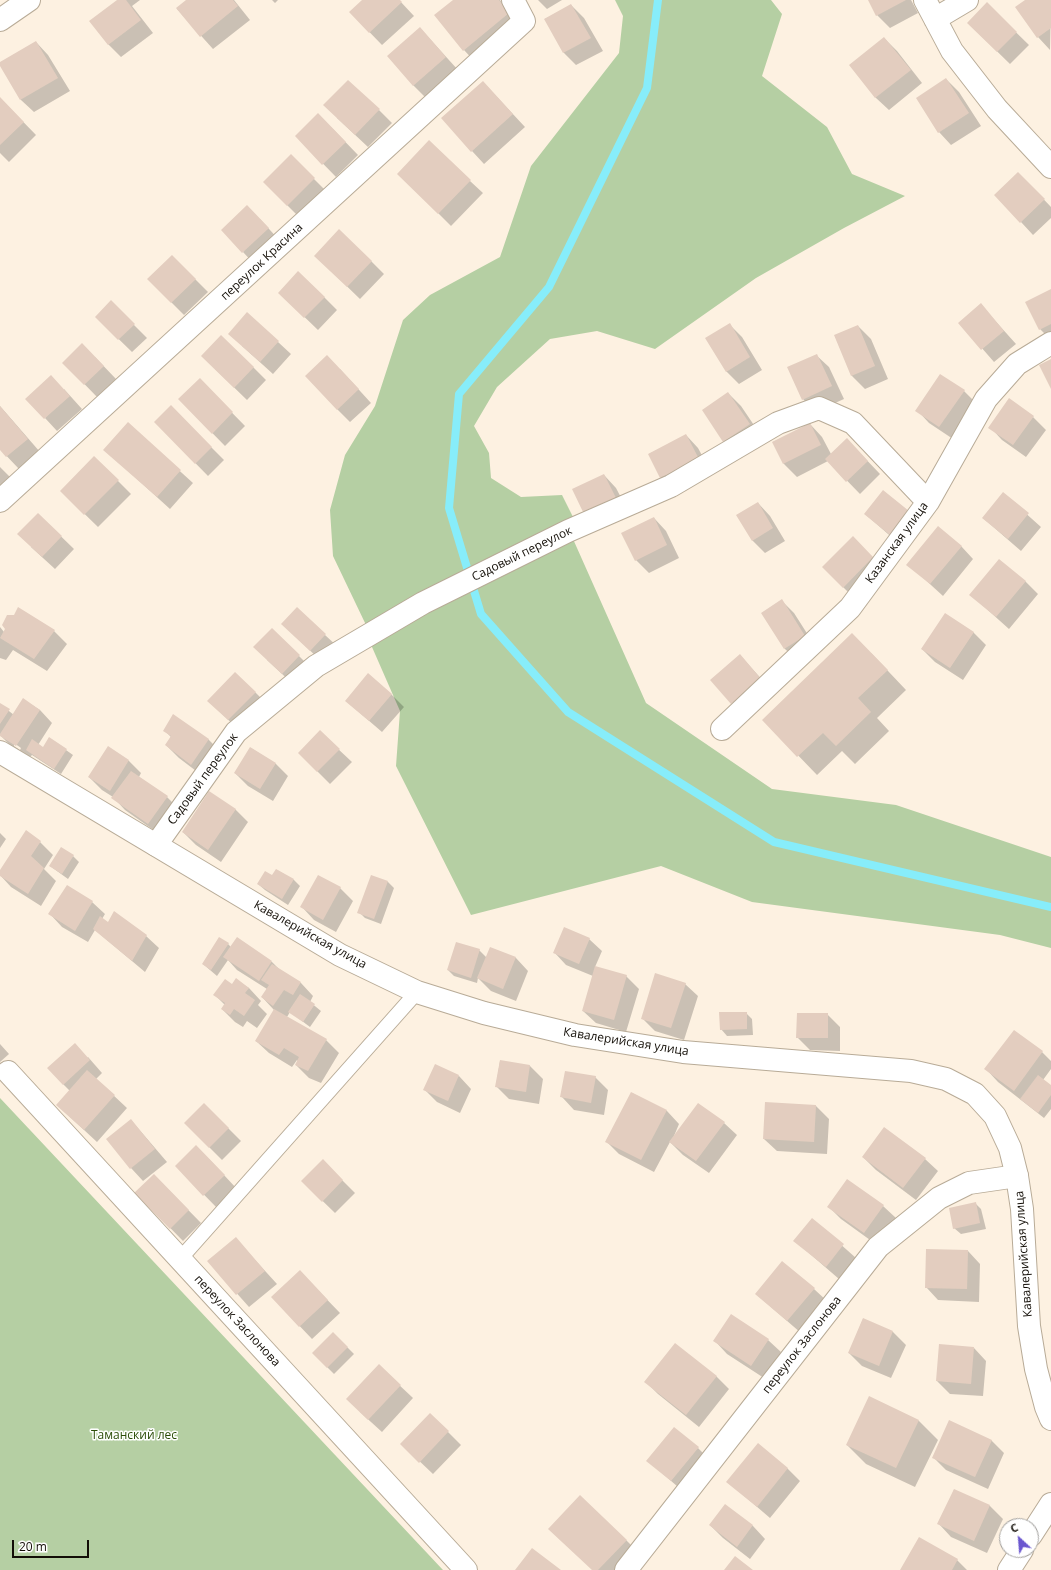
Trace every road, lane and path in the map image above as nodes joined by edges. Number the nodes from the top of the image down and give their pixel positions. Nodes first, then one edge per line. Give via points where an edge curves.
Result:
1 (29, 0) edge
2 (513, 0) edge
3 (967, 0) edge
4 (930, 9) edge
5 (0, 20) edge
6 (1051, 167) edge
7 (1051, 343) edge
8 (0, 501) edge
9 (928, 502) junction
10 (722, 729) dead end
11 (0, 752) edge
12 (156, 845) junction
13 (417, 992) junction
14 (8, 1072) dead end
15 (1017, 1176) junction
16 (180, 1259) junction
17 (1051, 1419) edge
18 (1051, 1504) edge
19 (1039, 1523) edge
20 (1017, 1558) edge
21 (466, 1570) edge
22 (626, 1570) edge
23 (1009, 1570) edge

1 - 5 street
2 - 8 street, переулок Красина via 524,21
3 - 4 street
4 - 6 street via 952,51 996,109
7 - 9 street, Казанская улица via 1017,364 986,399
9 - 10 street, Казанская улица via 850,608
9 - 12 street, Садовый переулок via 853,423 819,408 778,423 671,486 568,531 423,603 316,666 236,732
11 - 12 street, Кавалерийская улица
12 - 13 street, Кавалерийская улица via 340,954
13 - 15 street, Кавалерийская улица via 484,1013 575,1035 684,1052 865,1066 911,1071 946,1079 975,1094 995,1116 1010,1148
13 - 16 lane
14 - 16 street, переулок Заслонова
15 - 17 street, Кавалерийская улица via 1022,1209 1029,1326 1036,1369
15 - 22 street, переулок Заслонова via 968,1183 939,1198 878,1248
16 - 21 street, переулок Заслонова
18 - 19 street
20 - 23 street

